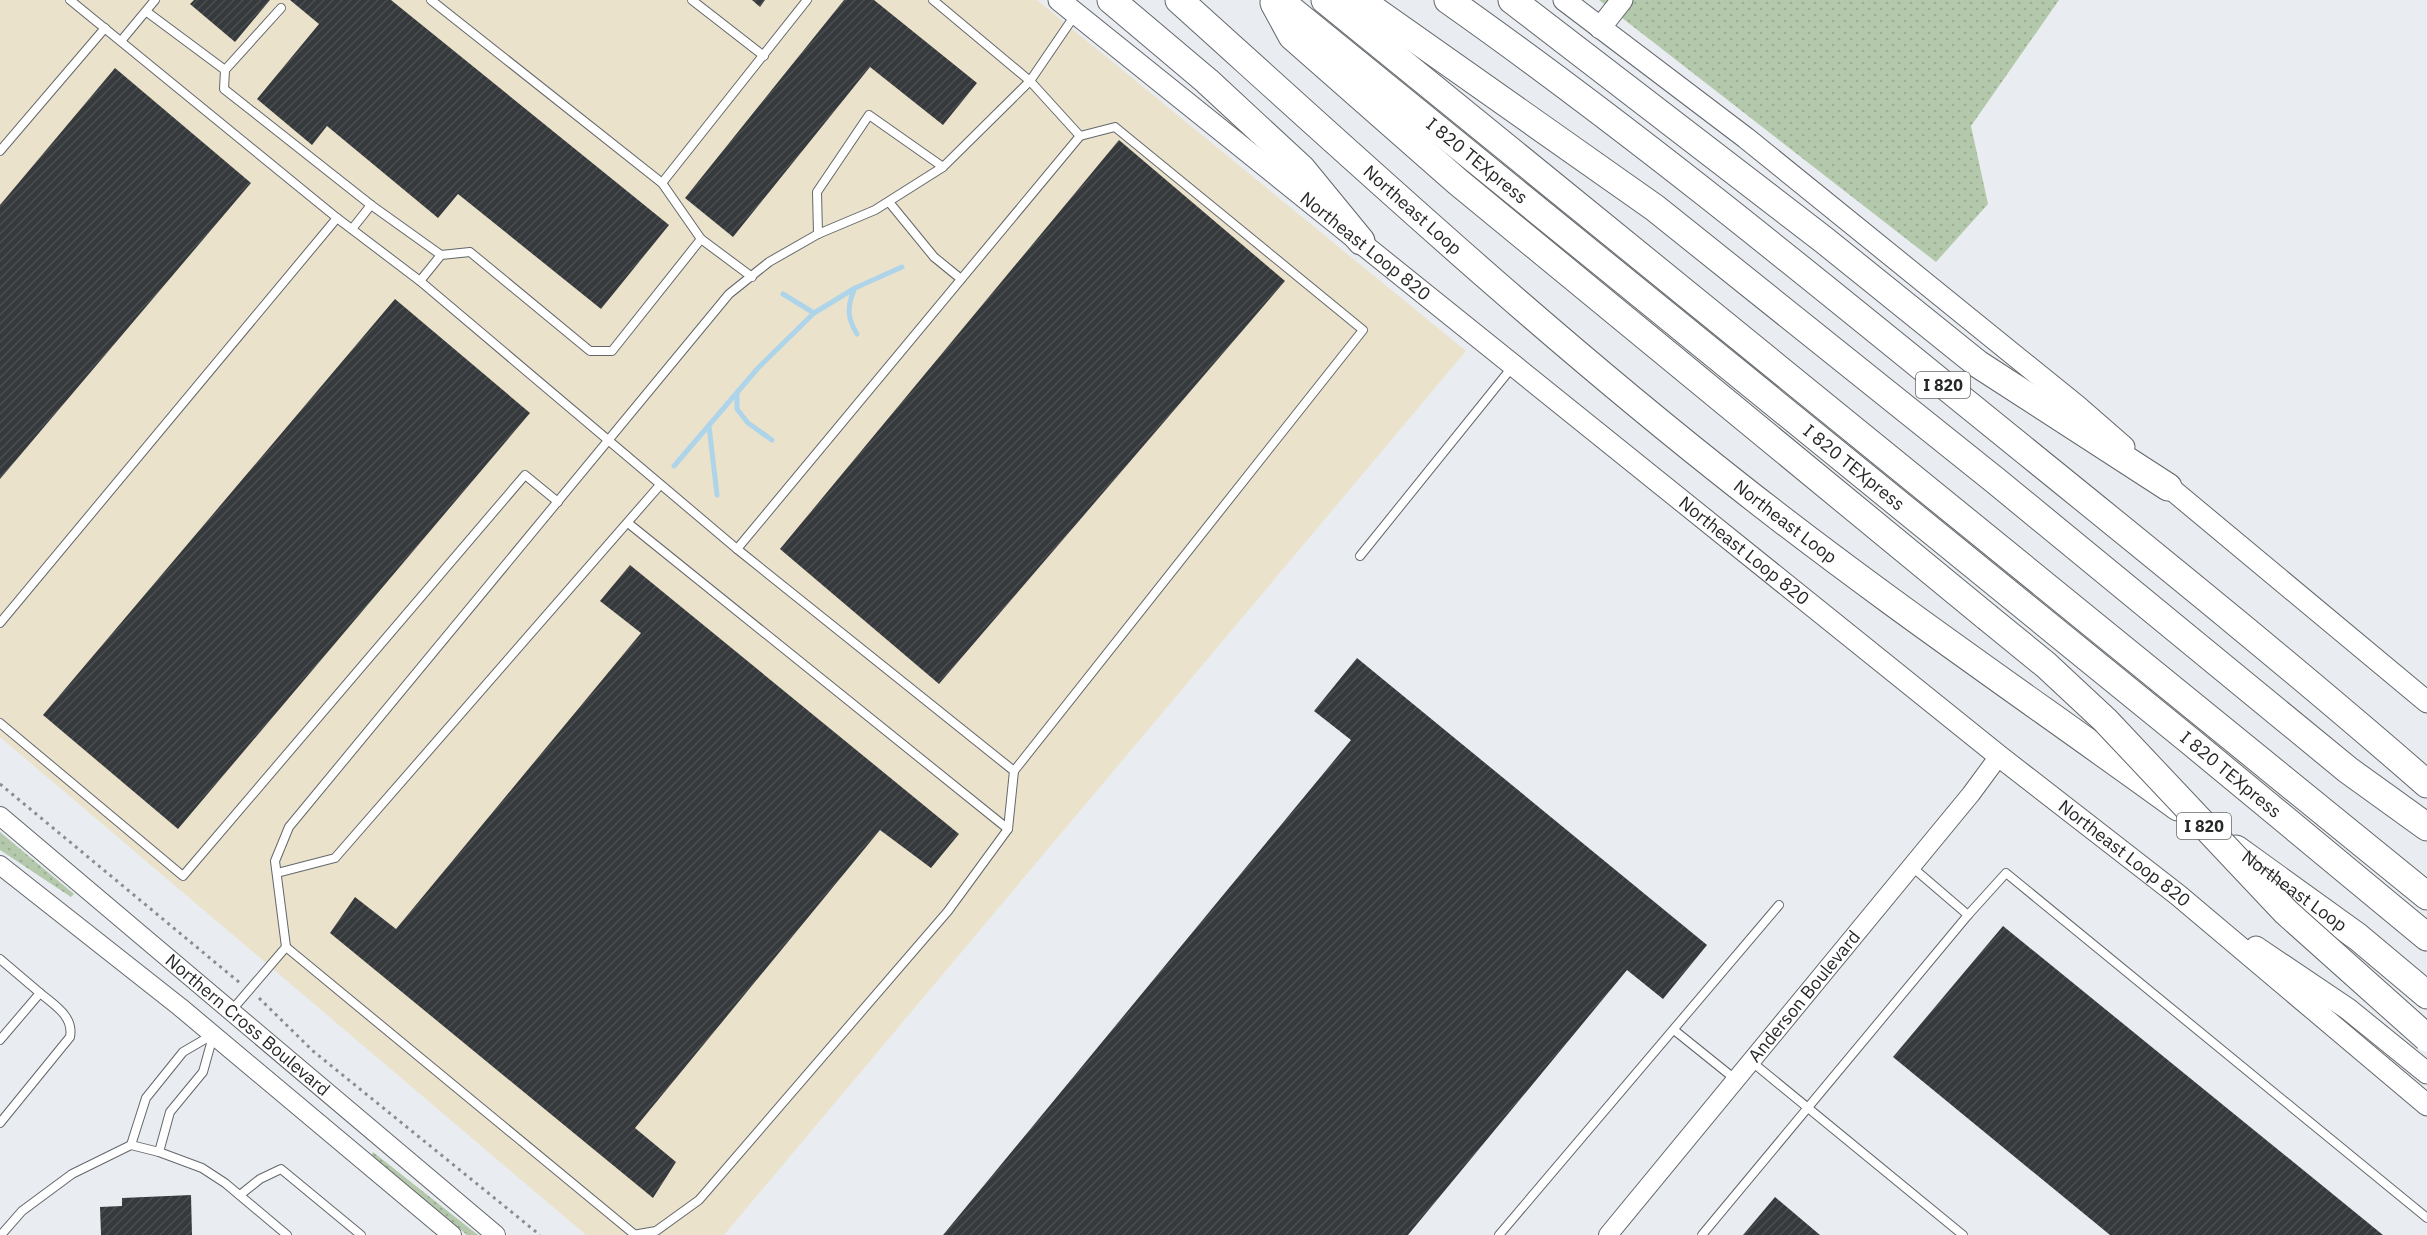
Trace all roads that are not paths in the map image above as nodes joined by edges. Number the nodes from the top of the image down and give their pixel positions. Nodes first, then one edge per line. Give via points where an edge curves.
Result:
1 (70, 0) edge
2 (155, 0) edge
3 (431, 0) edge
4 (692, 0) edge
5 (807, 0) edge
6 (933, 0) edge
7 (1111, 0) edge
8 (1179, 0) edge
9 (1272, 0) edge
10 (1279, 0) edge
11 (1325, 0) edge
12 (1360, 0) edge
13 (1448, 0) edge
14 (1512, 0) edge
15 (1622, 0) edge
16 (1569, 1) edge
17 (1068, 7) edge
18 (281, 8) dead end
19 (147, 12) junction
20 (105, 28) junction
21 (1600, 28) junction
22 (121, 41) junction
23 (764, 57) junction
24 (225, 70) junction
25 (1030, 81) junction
26 (1080, 136) junction
27 (0, 151) edge
28 (943, 166) junction
29 (662, 183) junction
30 (889, 202) junction
31 (371, 205) junction
32 (337, 218) junction
33 (352, 229) junction
34 (818, 234) junction
35 (701, 239) junction
36 (1361, 241) junction
37 (441, 255) junction
38 (752, 277) junction
39 (962, 279) junction
40 (420, 281) junction
41 (1515, 365) junction
42 (608, 442) junction
43 (660, 485) junction
44 (2168, 487) junction
45 (558, 502) junction
46 (628, 523) junction
47 (737, 549) junction
48 (1360, 556) dead end
49 (0, 623) edge
50 (2427, 702) edge
51 (0, 723) edge
52 (1999, 756) junction
53 (1014, 771) junction
54 (2427, 784) edge
55 (0, 816) edge
56 (2427, 827) edge
57 (1008, 829) junction
58 (0, 865) edge
59 (1911, 866) junction
60 (277, 873) junction
61 (2178, 895) junction
62 (2427, 896) edge
63 (1779, 905) dead end
64 (1968, 915) junction
65 (2427, 937) edge
66 (286, 947) junction
67 (0, 959) edge
68 (40, 993) junction
69 (2427, 995) edge
70 (231, 1011) junction
71 (1674, 1030) junction
72 (213, 1034) junction
73 (2427, 1038) edge
74 (0, 1040) edge
75 (1751, 1061) junction
76 (2427, 1073) edge
77 (1736, 1080) junction
78 (2427, 1105) edge
79 (1808, 1108) junction
80 (0, 1123) edge
81 (131, 1145) junction
82 (159, 1152) junction
83 (240, 1195) junction
84 (2427, 1218) edge
85 (2, 1235) edge
86 (287, 1235) edge
87 (361, 1235) edge
88 (452, 1235) edge
89 (496, 1235) edge
90 (633, 1235) edge
91 (1499, 1235) edge
92 (1608, 1235) edge
93 (1702, 1235) edge
94 (1963, 1235) edge

1 - 20 lane
2 - 19 lane
3 - 29 lane
4 - 23 lane
5 - 23 lane
6 - 25 lane
7 - 36 highway via 1207,81 1302,170
8 - 69 highway, Northeast Loop / I 820 via 1422,220 1741,488 2358,938
9 - 73 highway, bridge via 1292,36 1458,182 2046,665 2104,720 2286,912
10 - 65 highway, I 820 TEXpress
11 - 62 highway, I 820 TEXpress
12 - 56 highway via 1655,208 2348,770
13 - 54 highway, I 820 via 1647,146 2316,687
14 - 44 highway via 1978,364
15 - 21 main road
16 - 21 main road
17 - 25 lane
17 - 36 main road, Northeast Loop 820 via 1288,187
18 - 24 lane
19 - 22 lane
19 - 24 lane
20 - 22 lane
20 - 27 lane
21 - 44 main road via 1746,138 1900,262 2077,406
22 - 32 lane
23 - 29 lane
24 - 31 lane via 224,89
25 - 26 lane
25 - 28 lane
26 - 39 lane
26 - 53 lane via 1115,127 1363,330
28 - 30 lane
28 - 34 lane via 869,115 817,192
29 - 35 lane
30 - 34 lane
30 - 39 lane via 934,257
31 - 33 lane
31 - 37 lane
32 - 33 lane
32 - 49 lane
33 - 40 lane
34 - 38 lane via 768,262
35 - 37 lane via 612,351 590,351 470,252
35 - 38 lane
36 - 41 main road, Northeast Loop 820
37 - 40 lane
38 - 42 lane via 729,294
39 - 47 lane
40 - 42 lane
41 - 48 lane
41 - 52 main road, Northeast Loop 820
42 - 43 lane
42 - 45 lane
43 - 46 lane
43 - 47 lane
44 - 50 main road
45 - 51 lane via 525,476 183,876
45 - 60 lane via 289,827 275,861
46 - 57 lane
46 - 60 lane via 335,858
47 - 53 lane
52 - 59 street, Anderson Boulevard
52 - 61 main road, Northeast Loop 820
53 - 57 lane
55 - 70 street, Northern Cross Boulevard
57 - 90 lane via 948,910 699,1200 656,1231
58 - 72 street, Northern Cross Boulevard
59 - 64 lane
59 - 75 street, Anderson Boulevard
60 - 66 lane
61 - 76 main road via 2348,1009
61 - 78 main road, Northeast Loop 820
63 - 71 lane
64 - 79 lane
64 - 84 lane via 2006,873
66 - 70 lane
66 - 90 lane
67 - 68 lane
68 - 74 lane
68 - 80 lane via 67,1017 70,1037
70 - 72 street
70 - 89 street, Northern Cross Boulevard
71 - 77 lane
71 - 91 lane
72 - 81 lane via 183,1052 146,1098
72 - 82 lane via 203,1072 170,1112
72 - 88 street, Northern Cross Boulevard
75 - 77 street, Anderson Boulevard
75 - 79 lane
77 - 92 street, Anderson Boulevard
79 - 93 lane
79 - 94 lane
81 - 82 lane
81 - 85 lane via 72,1174 22,1211
82 - 83 lane via 202,1168
83 - 86 lane
83 - 87 lane via 281,1169

